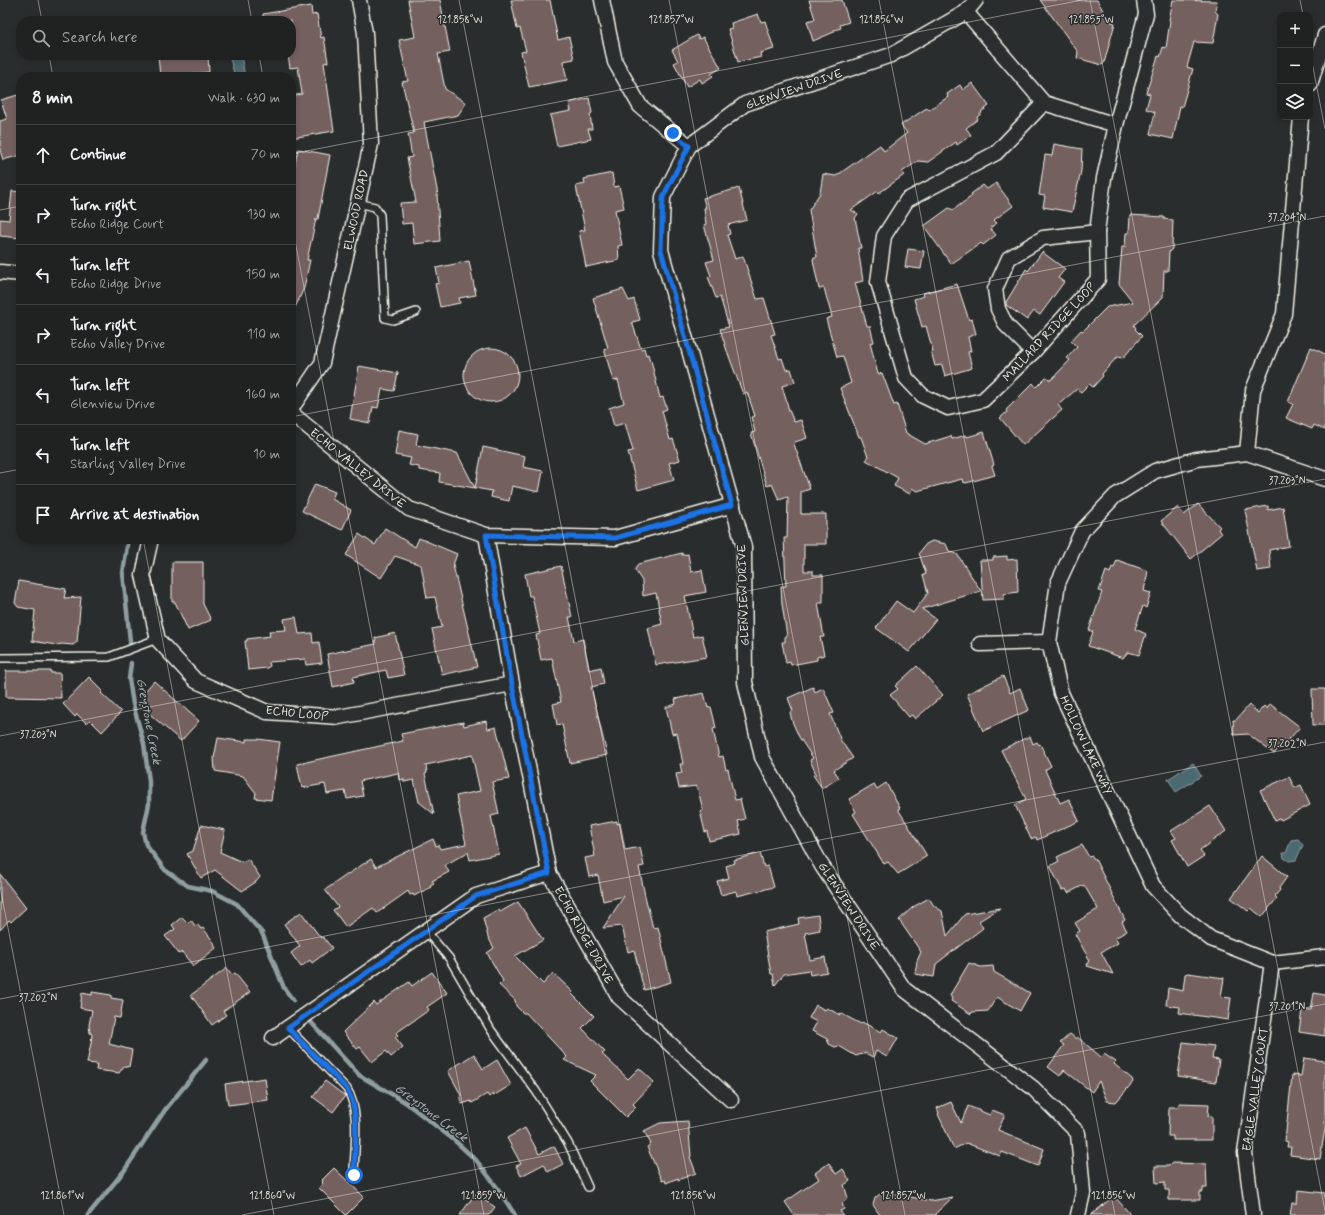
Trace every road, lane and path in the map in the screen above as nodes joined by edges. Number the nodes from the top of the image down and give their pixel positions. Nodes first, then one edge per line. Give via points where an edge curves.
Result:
1 (359, 0) edge
2 (602, 0) edge
3 (976, 0) edge
4 (1144, 0) edge
5 (966, 12) junction
6 (1325, 35) edge
7 (1310, 84) edge
8 (1044, 103) junction
9 (1301, 120) edge
10 (1116, 125) junction
11 (689, 146) junction
12 (358, 203) junction
13 (1097, 232) junction
14 (0, 272) edge
15 (16, 274) edge
16 (416, 312) dead end
17 (1033, 352) junction
18 (296, 402) edge
19 (296, 417) edge
20 (1247, 453) junction
21 (1325, 479) edge
22 (732, 505) junction
23 (486, 535) junction
24 (150, 544) edge
25 (157, 639) junction
26 (1049, 642) junction
27 (980, 644) dead end
28 (0, 658) edge
29 (512, 684) junction
30 (549, 873) junction
31 (426, 931) junction
32 (1325, 957) edge
33 (1272, 963) junction
34 (288, 1028) junction
35 (273, 1038) dead end
36 (731, 1100) dead end
37 (354, 1175) dead end
38 (588, 1187) dead end
39 (1078, 1215) edge
40 (1253, 1215) edge

1 - 12 street, ELWOOD ROAD via 365,33 371,144
2 - 11 street via 615,62 640,106
3 - 5 street, GLENVIEW DRIVE
4 - 10 street, MALLARD RIDGE LOOP via 1146,14
5 - 8 street
5 - 11 street, GLENVIEW DRIVE via 891,55 745,104
6 - 7 street
8 - 10 street
8 - 17 street, MALLARD RIDGE LOOP via 996,153 907,200 884,236 878,282 906,378 923,396 948,408 983,400
9 - 20 street via 1284,314 1253,390
10 - 13 street, MALLARD RIDGE LOOP via 1104,178
11 - 22 street, GLENVIEW DRIVE via 663,197 661,250
12 - 16 lane via 375,207 380,215 385,318 393,320
12 - 18 street, ELWOOD ROAD via 322,363
13 - 17 street, MALLARD RIDGE LOOP via 1098,279
13 - 17 street via 1043,238 1009,258 995,289 998,309 1006,324
14 - 15 street
19 - 23 street, ECHO VALLEY DRIVE via 409,509
20 - 21 street, HOLLOW LAKE WAY
20 - 26 street, HOLLOW LAKE WAY via 1197,459 1155,471 1115,496 1082,531 1058,583
22 - 23 street, ECHO VALLEY DRIVE via 615,538
22 - 39 street, GLENVIEW DRIVE via 744,547 745,682 762,757 822,866 904,989 1034,1088 1078,1133 1083,1194
23 - 29 street, ECHO RIDGE DRIVE
24 - 25 street via 143,575
25 - 28 lane via 109,657
25 - 29 street, ECHO LOOP via 196,681 267,712 339,717
26 - 27 street
26 - 33 street, HOLLOW LAKE WAY via 1061,693 1153,886 1180,915 1211,939
29 - 30 street, ECHO RIDGE DRIVE
30 - 31 street via 476,896
30 - 36 street, ECHO RIDGE DRIVE via 619,997
31 - 34 street
31 - 38 lane via 449,958 491,1030 536,1091 568,1143
32 - 33 street, HOLLOW LAKE WAY
33 - 40 street, EAGLE VALLEY COURT via 1245,1153
34 - 35 street
34 - 37 lane via 352,1097 355,1117

